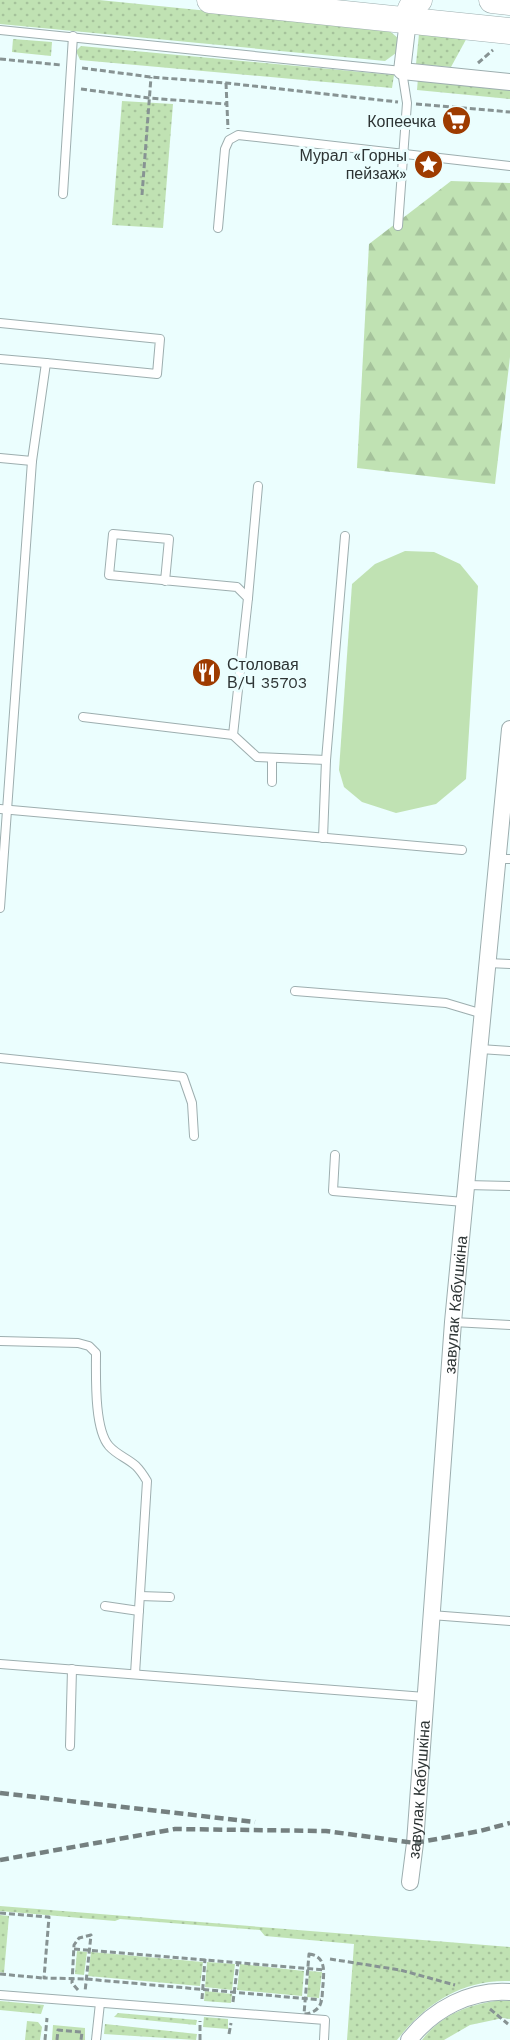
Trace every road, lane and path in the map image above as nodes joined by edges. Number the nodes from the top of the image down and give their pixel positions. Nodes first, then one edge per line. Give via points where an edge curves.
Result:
1 (210, 0) edge
2 (492, 0) edge
3 (243, 2) edge
4 (510, 2) edge
5 (414, 10) edge
6 (0, 30) edge
7 (510, 31) edge
8 (74, 36) junction
9 (0, 59) edge
10 (71, 66) junction
11 (402, 70) junction
12 (151, 77) junction
13 (510, 82) edge
14 (226, 83) junction
15 (70, 88) junction
16 (149, 98) junction
17 (407, 103) junction
18 (226, 104) junction
19 (510, 112) edge
20 (229, 140) junction
21 (403, 155) junction
22 (510, 166) edge
23 (63, 194) dead end
24 (142, 195) dead end
25 (398, 226) dead end
26 (218, 228) dead end
27 (0, 323) edge
28 (0, 359) edge
29 (46, 363) junction
30 (0, 458) edge
31 (32, 460) junction
32 (258, 486) dead end
33 (345, 536) dead end
34 (165, 581) junction
35 (248, 598) junction
36 (83, 717) dead end
37 (510, 729) edge
38 (233, 735) junction
39 (272, 758) junction
40 (326, 760) junction
41 (272, 782) dead end
42 (4, 809) edge
43 (323, 838) junction
44 (462, 850) dead end
45 (504, 859) edge
46 (0, 908) edge
47 (488, 963) junction
48 (510, 964) edge
49 (295, 991) dead end
50 (483, 1014) junction
51 (480, 1049) junction
52 (510, 1051) edge
53 (0, 1058) edge
54 (194, 1136) dead end
55 (336, 1155) dead end
56 (465, 1185) junction
57 (510, 1186) edge
58 (464, 1202) junction
59 (453, 1322) junction
60 (510, 1325) edge
61 (0, 1341) edge
62 (140, 1596) junction
63 (171, 1597) dead end
64 (105, 1606) dead end
65 (139, 1611) junction
66 (431, 1615) junction
67 (510, 1621) edge
68 (0, 1664) edge
69 (72, 1669) junction
70 (135, 1674) junction
71 (425, 1697) junction
72 (70, 1746) dead end
73 (410, 1882) dead end
74 (0, 1913) edge
75 (74, 1949) junction
76 (90, 1951) junction
77 (205, 1959) junction
78 (330, 1959) dead end
79 (238, 1962) junction
80 (307, 1968) junction
81 (324, 1970) junction
82 (0, 1974) edge
83 (44, 1978) junction
84 (71, 1978) junction
85 (86, 1979) junction
86 (203, 1989) junction
87 (234, 1992) junction
88 (510, 1992) edge
89 (0, 1995) edge
90 (472, 1996) junction
91 (83, 1997) junction
92 (305, 1998) junction
93 (321, 2000) junction
94 (100, 2003) junction
95 (201, 2011) junction
96 (232, 2013) junction
97 (47, 2018) dead end
98 (508, 2024) dead end
99 (229, 2034) dead end
100 (45, 2040) edge
101 (57, 2040) edge
102 (81, 2040) edge
103 (96, 2040) edge
104 (200, 2040) edge
105 (324, 2040) edge
106 (409, 2040) edge

1 - 3 main road
2 - 4 main road
3 - 5 main road
5 - 7 main road
5 - 11 street
6 - 8 lane
8 - 10 lane
8 - 11 lane
9 - 10 path
10 - 12 path
10 - 15 lane
11 - 13 street
11 - 17 lane
12 - 14 path
12 - 16 path
14 - 17 path
14 - 18 path
15 - 16 path
15 - 23 lane
16 - 18 path
16 - 24 path
17 - 19 path
17 - 21 lane
18 - 20 path
20 - 21 lane via 238,135
20 - 26 lane
21 - 22 lane
21 - 25 lane
27 - 29 lane via 160,339 157,374
28 - 29 lane
29 - 31 lane
30 - 31 lane
31 - 42 lane
32 - 35 lane
33 - 40 lane
34 - 34 lane via 169,539 113,534 109,575
34 - 35 lane via 237,587
35 - 38 lane
36 - 38 lane
37 - 45 street, завулак Кабушкіна
38 - 39 lane via 257,757
39 - 40 lane
39 - 41 lane
40 - 43 lane
42 - 43 lane
42 - 46 lane
43 - 44 lane
45 - 47 street, завулак Кабушкіна
47 - 48 lane
47 - 50 street, завулак Кабушкіна
49 - 50 lane via 446,1003
50 - 51 street, завулак Кабушкіна
51 - 52 lane
51 - 56 street, завулак Кабушкіна
53 - 54 lane via 183,1077 192,1103
55 - 58 lane via 333,1191
56 - 57 lane
56 - 58 street, завулак Кабушкіна
58 - 59 street, завулак Кабушкіна
59 - 60 lane
59 - 66 street, завулак Кабушкіна
61 - 62 lane via 78,1343 96,1353 97,1409 102,1432 107,1444 136,1466 147,1481
62 - 63 lane
62 - 65 lane
64 - 65 lane
65 - 70 lane
66 - 67 lane
66 - 71 street, завулак Кабушкіна
68 - 69 lane
69 - 70 lane
69 - 72 lane
70 - 71 lane
71 - 73 street, завулак Кабушкіна
74 - 83 path via 49,1917
75 - 76 path
75 - 76 path via 75,1941 91,1935
75 - 84 path
76 - 77 path
76 - 85 path
77 - 79 path
77 - 86 path
78 - 90 path via 400,1970 461,1987
79 - 80 path
79 - 87 path
80 - 81 path
80 - 81 path via 309,1954 317,1956
80 - 92 path
81 - 93 path
82 - 83 path
83 - 84 path
84 - 85 path
84 - 91 path
85 - 86 path
85 - 91 path
86 - 87 path
86 - 95 path
87 - 92 path
87 - 96 path
88 - 90 street
89 - 91 lane
90 - 98 path
90 - 106 street via 441,2010
91 - 94 lane
92 - 93 path
92 - 93 path via 304,2014 314,2012
94 - 95 lane
94 - 103 lane
95 - 96 lane
95 - 104 path
96 - 99 path
96 - 105 lane via 325,2020
97 - 100 path
101 - 102 path via 58,2030 82,2032

